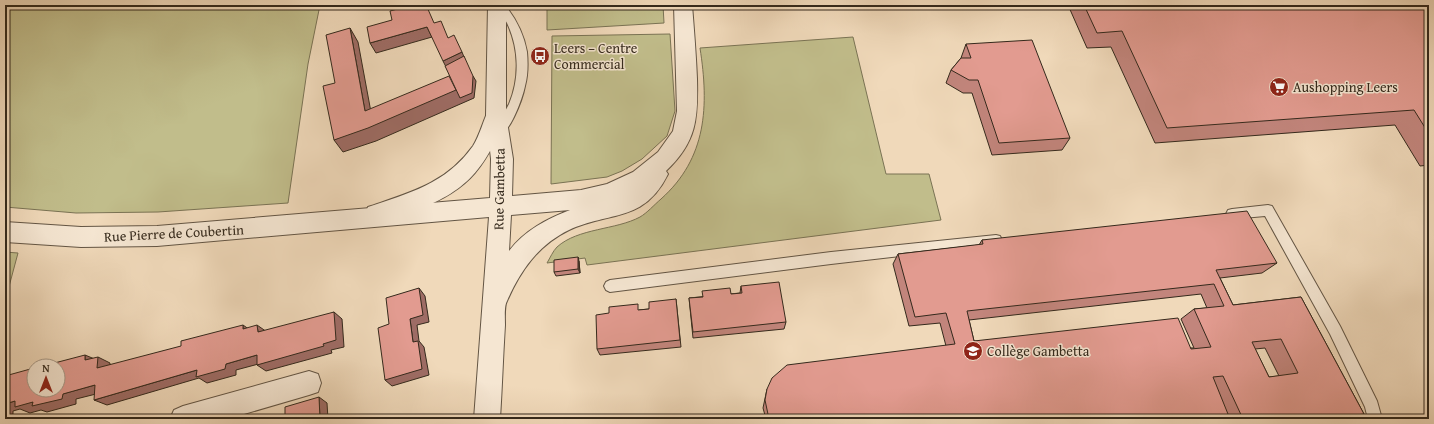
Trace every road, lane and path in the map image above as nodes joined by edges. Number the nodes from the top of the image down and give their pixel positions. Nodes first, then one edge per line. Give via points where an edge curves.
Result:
1 (496, 5) edge
2 (500, 5) edge
3 (683, 5) edge
4 (497, 124) junction
5 (665, 159) junction
6 (501, 206) junction
7 (1220, 215) edge
8 (344, 221) junction
9 (5, 232) edge
10 (1006, 239) edge
11 (610, 286) dead end
12 (493, 314) junction
13 (491, 372) junction
14 (309, 383) dead end
15 (183, 419) edge
16 (487, 419) edge
17 (496, 419) edge
18 (1375, 419) edge

1 - 4 street, Rue Gambetta
2 - 4 lane via 514,23 520,38 521,75 520,91 514,107
3 - 5 street via 687,114 676,145
4 - 6 street, Rue Gambetta via 502,159
4 - 8 street, Rue Pierre de Coubertin via 480,153 466,170 434,193 386,212
5 - 6 street, Rue Pierre de Coubertin via 649,173 612,192 568,201
5 - 12 street via 653,182 630,203 559,223 528,245 504,278
6 - 8 street, Rue Pierre de Coubertin
6 - 12 street, Rue Gambetta
7 - 18 lane via 1268,210 1335,330 1372,406
8 - 9 street, Rue Pierre de Coubertin via 110,238
10 - 11 lane
12 - 13 street, Rue Gambetta
13 - 16 street, Rue Gambetta
13 - 17 street, Rue Gambetta
14 - 15 street

